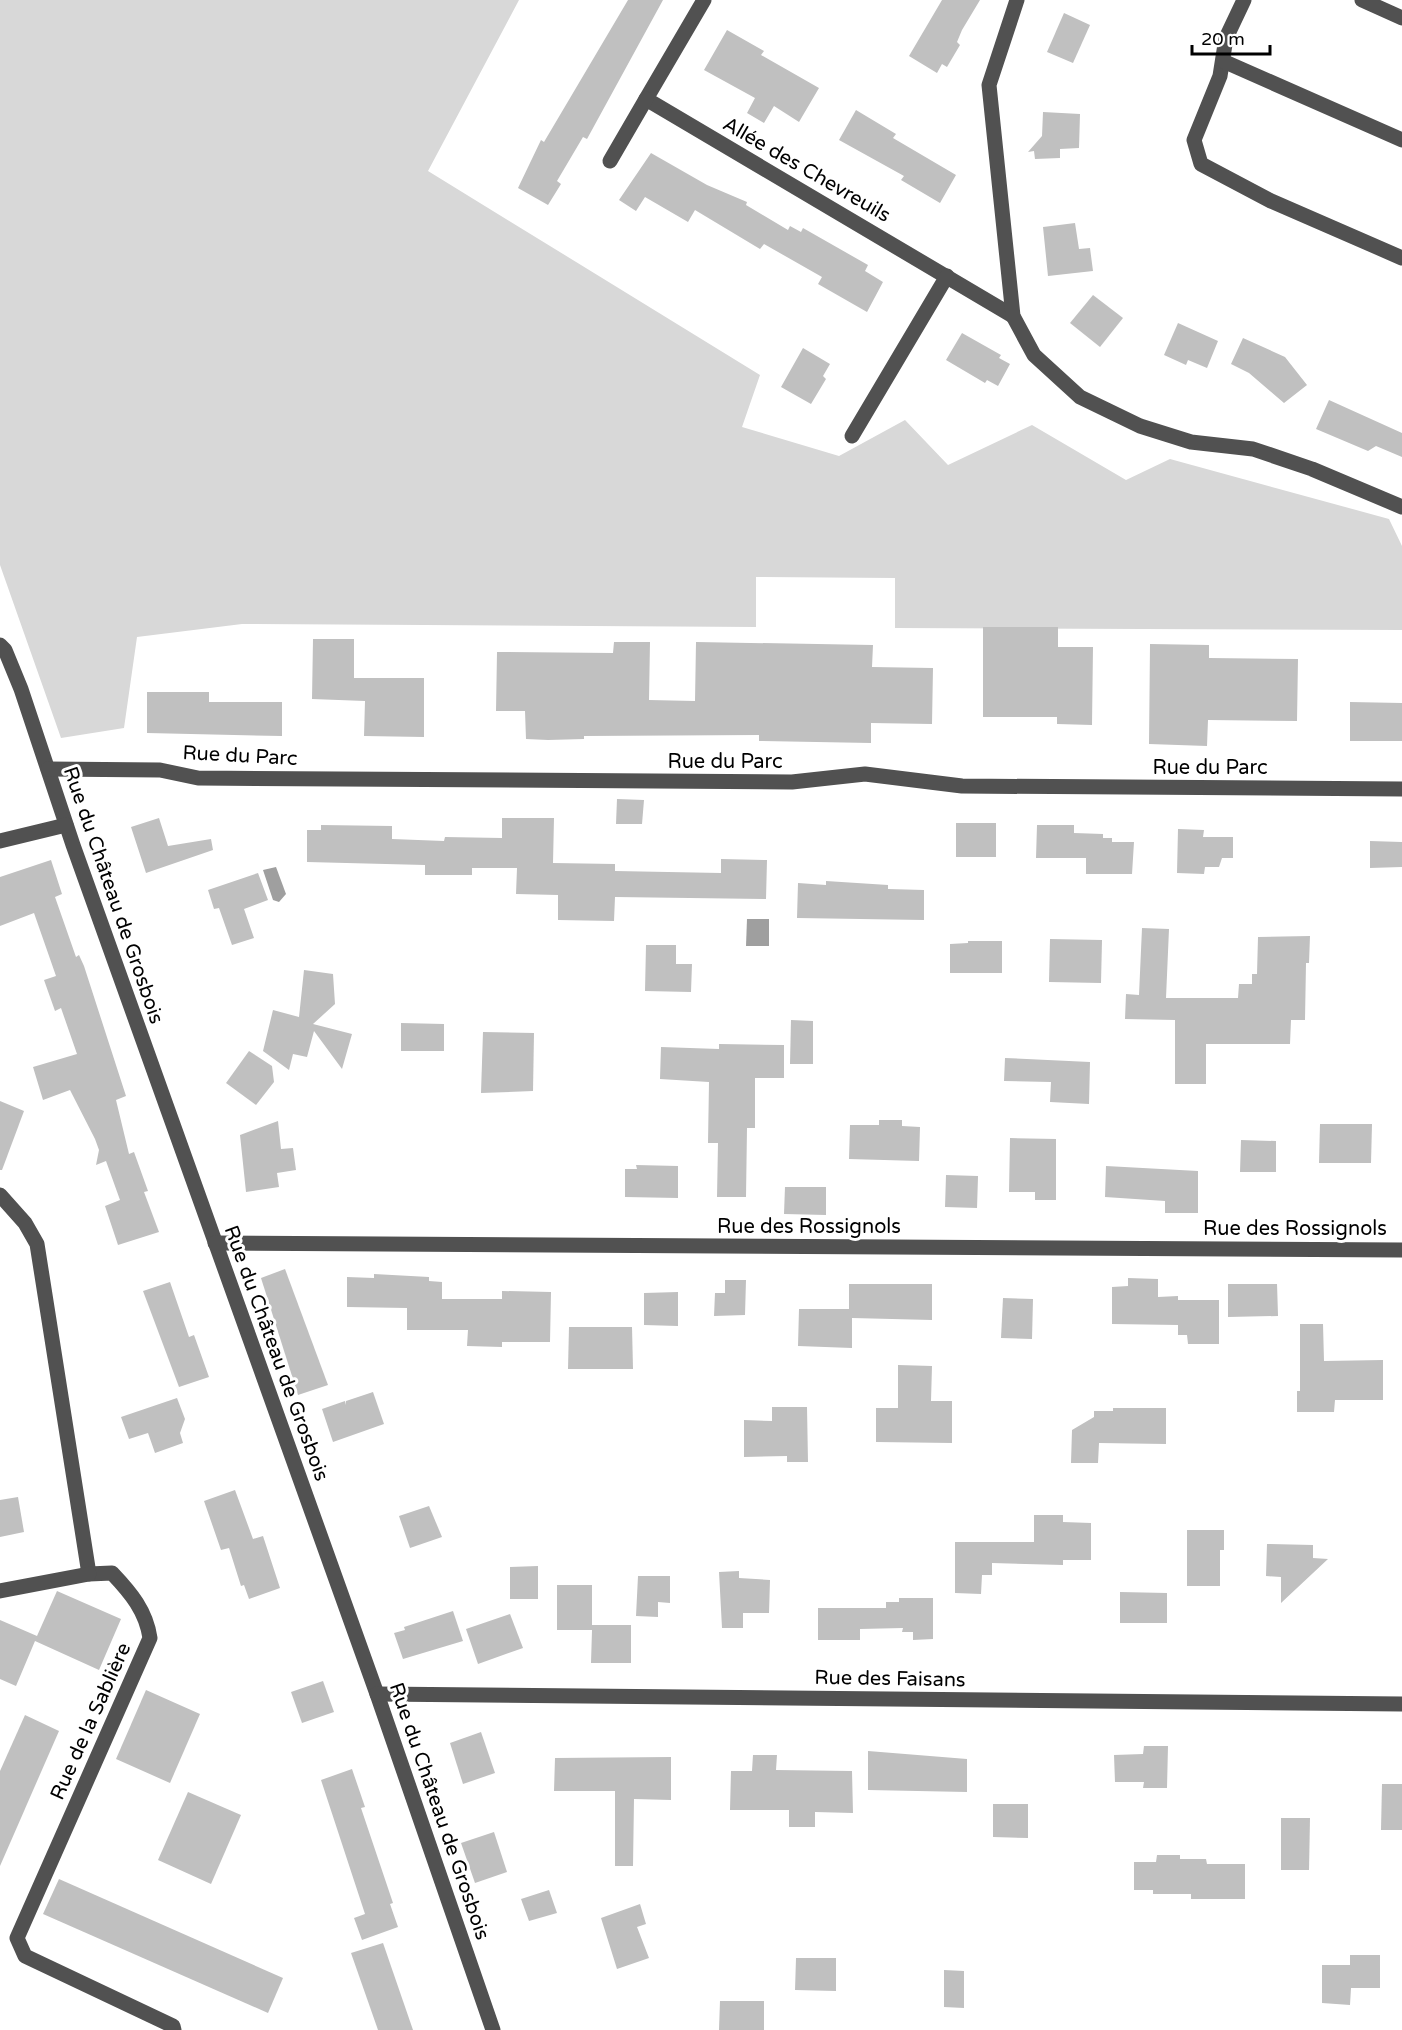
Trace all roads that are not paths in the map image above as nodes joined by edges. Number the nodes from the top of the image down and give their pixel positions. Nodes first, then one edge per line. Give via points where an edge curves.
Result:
1 (704, 0) edge
2 (1017, 0) edge
3 (1244, 0) edge
4 (1362, 0) edge
5 (1402, 18) edge
6 (1223, 61) junction
7 (646, 99) junction
8 (1402, 140) edge
9 (610, 161) dead end
10 (1402, 258) edge
11 (947, 276) junction
12 (1013, 316) junction
13 (852, 436) dead end
14 (1402, 507) edge
15 (0, 645) edge
16 (48, 769) junction
17 (1402, 789) edge
18 (66, 825) junction
19 (0, 841) edge
20 (0, 1195) edge
21 (215, 1243) junction
22 (1402, 1250) edge
23 (89, 1574) junction
24 (0, 1591) edge
25 (377, 1694) junction
26 (1402, 1704) edge
27 (174, 2030) edge
28 (493, 2030) edge

1 - 7 street
2 - 12 street via 989,85
3 - 6 street via 1226,38
4 - 5 street
6 - 8 street
6 - 10 street via 1194,140 1201,164 1271,201
7 - 9 street
7 - 11 street, Allée des Chevreuils
11 - 12 street, Allée des Chevreuils
11 - 13 street
12 - 14 street via 1034,355 1080,397 1120,417 1191,442 1253,449
15 - 16 street, Rue du Château de Grosbois via 21,689
16 - 17 street, Rue du Parc via 160,770 198,778 792,783 865,774 962,786
16 - 18 street, Rue du Château de Grosbois
18 - 19 street
18 - 21 street, Rue du Château de Grosbois
20 - 23 street via 25,1223 37,1244
21 - 22 street, Rue des Rossignols
21 - 25 street, Rue du Château de Grosbois
23 - 24 street, Rue de la Sablière
23 - 27 street, Rue de la Sablière via 112,1573 133,1595 147,1621 150,1638 17,1938 25,1956 173,2026
25 - 26 street, Rue des Faisans
25 - 28 street, Rue du Château de Grosbois

